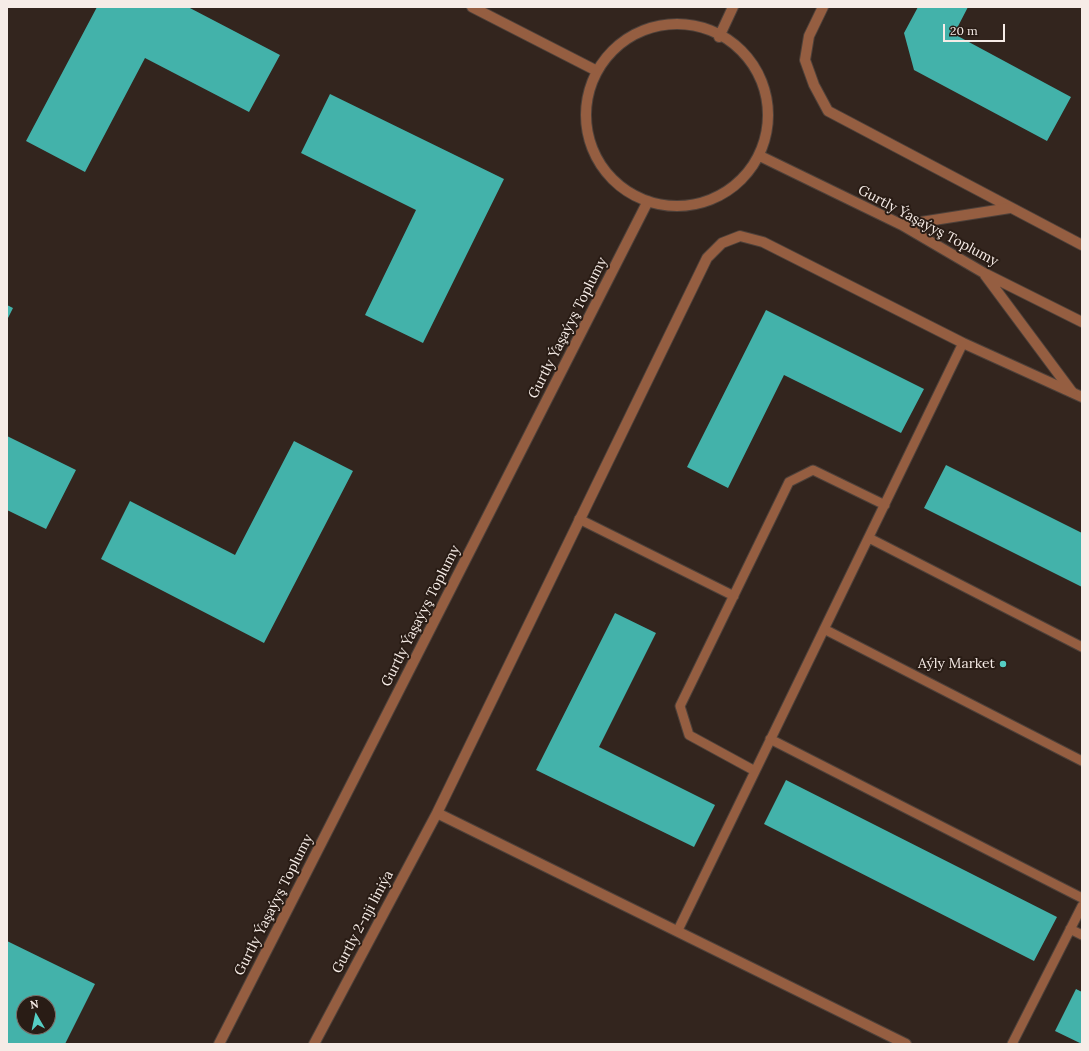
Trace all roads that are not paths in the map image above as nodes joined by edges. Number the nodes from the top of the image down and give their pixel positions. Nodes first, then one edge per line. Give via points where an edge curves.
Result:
1 (472, 7) edge
2 (733, 7) edge
3 (823, 7) edge
4 (719, 36) junction
5 (597, 71) junction
6 (760, 156) junction
7 (648, 201) junction
8 (1010, 208) junction
9 (902, 225) junction
10 (1082, 245) edge
11 (984, 273) junction
12 (1082, 322) edge
13 (963, 343) junction
14 (1072, 392) junction
15 (1082, 397) edge
16 (885, 505) junction
17 (579, 519) junction
18 (869, 538) junction
19 (734, 596) junction
20 (824, 629) junction
21 (1082, 647) edge
22 (770, 739) junction
23 (1082, 761) edge
24 (755, 771) junction
25 (437, 812) junction
26 (1082, 898) edge
27 (1082, 906) edge
28 (1070, 929) junction
29 (678, 930) junction
30 (1082, 935) edge
31 (219, 1044) edge
32 (314, 1044) edge
33 (906, 1044) edge
34 (1012, 1044) edge

1 - 5 street
2 - 4 street
3 - 8 street via 809,36 805,60 814,85 828,111
4 - 5 street via 709,29 691,25 672,24 654,27 636,33 621,43
4 - 6 street via 739,47 759,74 766,90 769,123
5 - 7 street via 586,104 587,128 595,156 617,184 631,194
6 - 7 street via 740,182 712,200 680,206
6 - 9 street, Gurtly Ýaşaýyş Toplumy
7 - 31 street, Gurtly Ýaşaýyş Toplumy
8 - 9 street
8 - 10 street
9 - 11 street, Gurtly Ýaşaýyş Toplumy
11 - 12 street, Gurtly Ýaşaýyş Toplumy
11 - 14 street
13 - 14 street, Gurtly 2-nji liniýa
13 - 16 lane
13 - 17 street, Gurtly 2-nji liniýa via 763,242 740,236 722,243 707,258
14 - 15 street, Gurtly 2-nji liniýa
16 - 18 lane
16 - 19 lane via 813,470 789,482
17 - 19 lane
17 - 25 street, Gurtly 2-nji liniýa
18 - 20 lane
18 - 21 lane
19 - 24 lane via 680,706 689,735
20 - 22 lane
20 - 23 lane
22 - 24 lane
22 - 26 lane
24 - 29 lane
25 - 29 street
25 - 32 street, Gurtly 2-nji liniýa
27 - 28 lane
28 - 30 lane
28 - 34 lane
29 - 33 street

